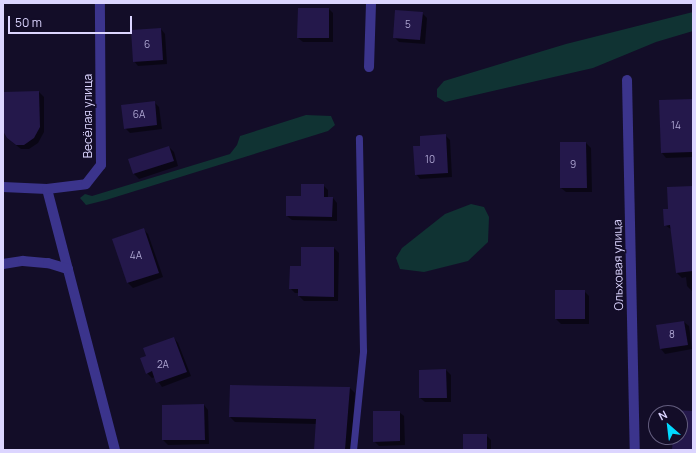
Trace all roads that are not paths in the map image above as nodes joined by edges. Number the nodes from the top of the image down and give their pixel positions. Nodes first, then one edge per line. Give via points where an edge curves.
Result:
1 (100, 3) edge
2 (371, 3) edge
3 (370, 67) dead end
4 (627, 80) dead end
5 (359, 138) dead end
6 (3, 187) edge
7 (47, 189) junction
8 (3, 264) edge
9 (68, 269) junction
10 (115, 450) edge
11 (353, 450) edge
12 (636, 450) edge

1 - 7 street, Весёлая улица via 101,165 86,184
2 - 3 street
4 - 12 street, Ольховая улица
5 - 11 lane via 363,351
6 - 7 street, Весёлая улица
7 - 9 street
8 - 9 street via 23,261 48,263
9 - 10 street

